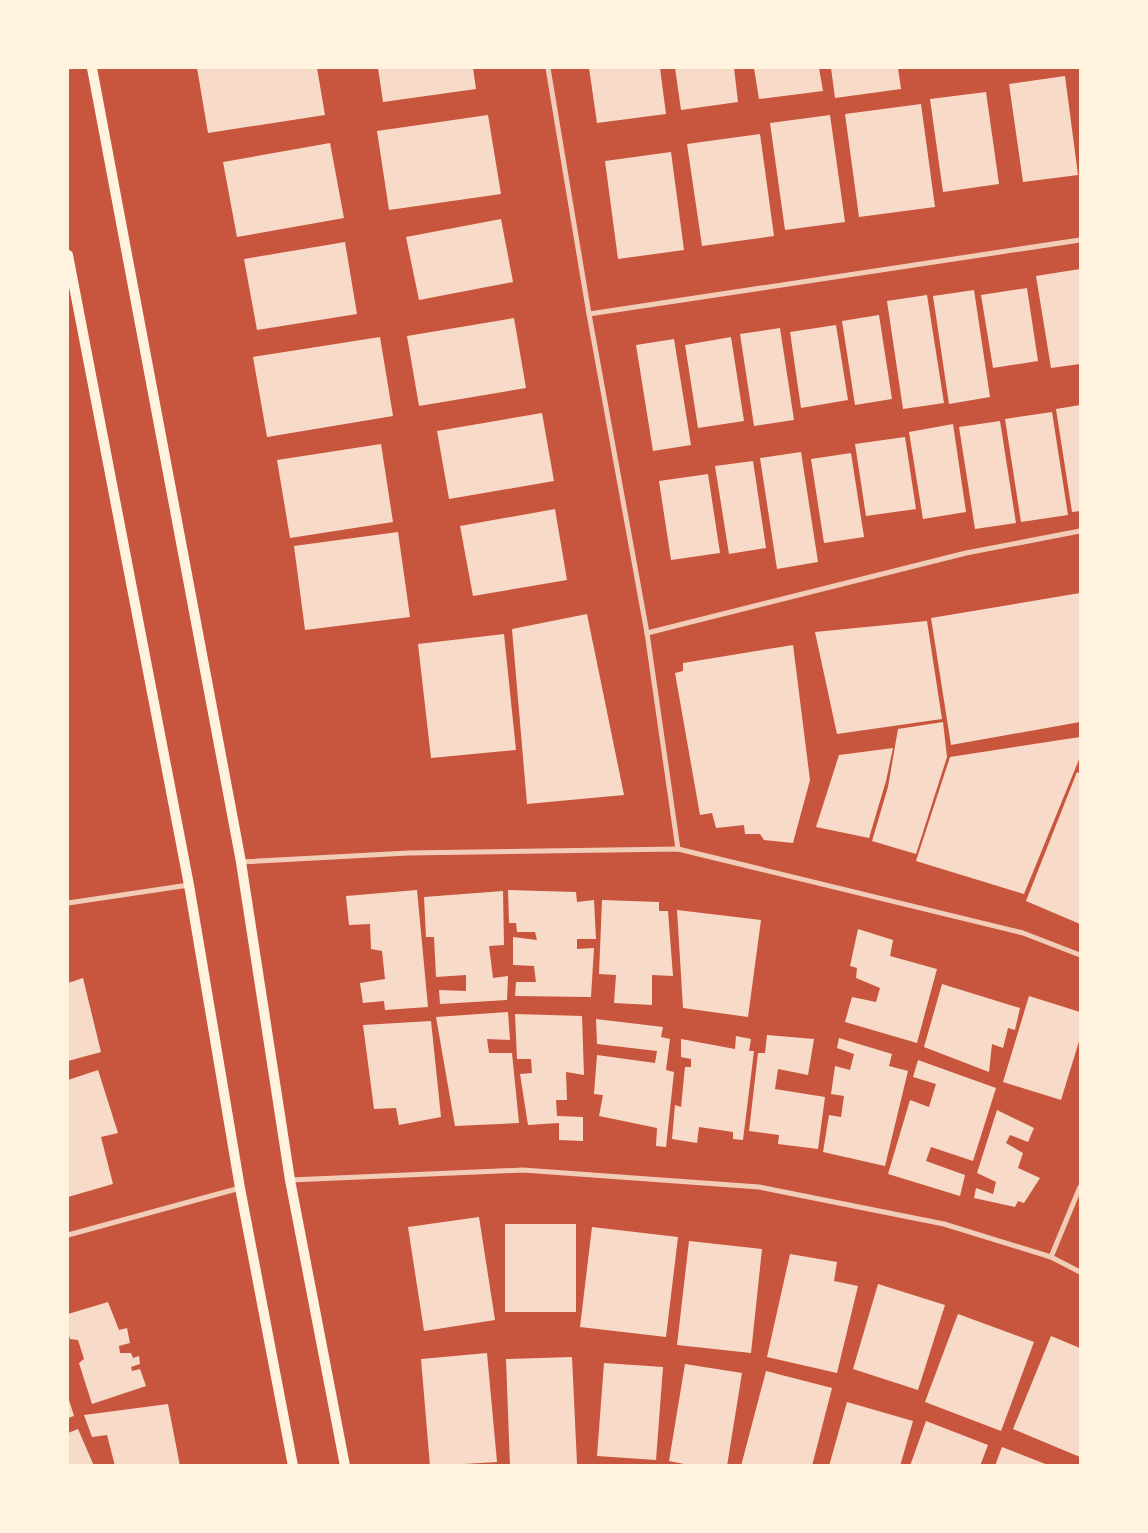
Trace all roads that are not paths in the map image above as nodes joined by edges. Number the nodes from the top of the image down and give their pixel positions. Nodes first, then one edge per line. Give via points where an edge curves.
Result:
1 (92, 68) edge
2 (548, 68) edge
3 (1080, 240) edge
4 (68, 255) edge
5 (589, 314) junction
6 (1080, 531) edge
7 (647, 633) junction
8 (678, 849) junction
9 (241, 862) junction
10 (189, 885) junction
11 (68, 903) edge
12 (1080, 955) edge
13 (290, 1180) junction
14 (1080, 1187) edge
15 (240, 1188) junction
16 (68, 1235) edge
17 (1051, 1257) junction
18 (1080, 1272) edge
19 (293, 1466) edge
20 (345, 1466) edge

1 - 9 main road
2 - 5 street
3 - 5 street
4 - 10 main road
5 - 7 street
6 - 7 street via 966,554
7 - 8 street
8 - 9 street via 408,853
8 - 12 street via 1024,933
9 - 13 main road
10 - 11 street
10 - 15 main road
13 - 17 street via 523,1170 759,1187 944,1224
13 - 20 main road
14 - 17 street
15 - 16 street
15 - 19 main road
17 - 18 street

